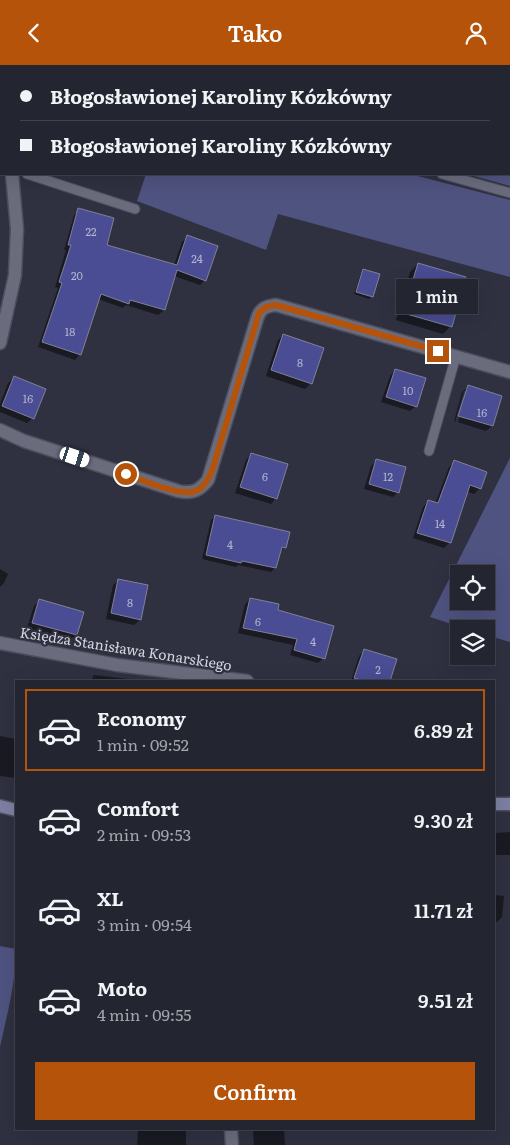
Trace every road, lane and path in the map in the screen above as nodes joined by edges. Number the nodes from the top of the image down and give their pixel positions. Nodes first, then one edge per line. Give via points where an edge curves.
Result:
1 (12, 175) edge
2 (30, 175) edge
3 (446, 175) edge
4 (510, 193) edge
5 (135, 209) dead end
6 (0, 343) edge
7 (456, 356) junction
8 (510, 372) edge
9 (0, 430) edge
10 (429, 451) dead end
11 (0, 643) edge
12 (239, 680) edge
13 (495, 804) edge
14 (510, 804) edge
15 (0, 806) edge
16 (15, 810) edge
17 (231, 1130) edge
18 (232, 1145) edge

1 - 6 street via 17,229 14,275
2 - 5 lane
3 - 4 lane
7 - 8 street
7 - 9 street via 276,305 263,308 213,468 202,488 195,492 178,491 24,441
7 - 10 lane
11 - 12 street, Księdza Stanisława Konarskiego via 117,665
13 - 14 street
15 - 16 street
17 - 18 street

